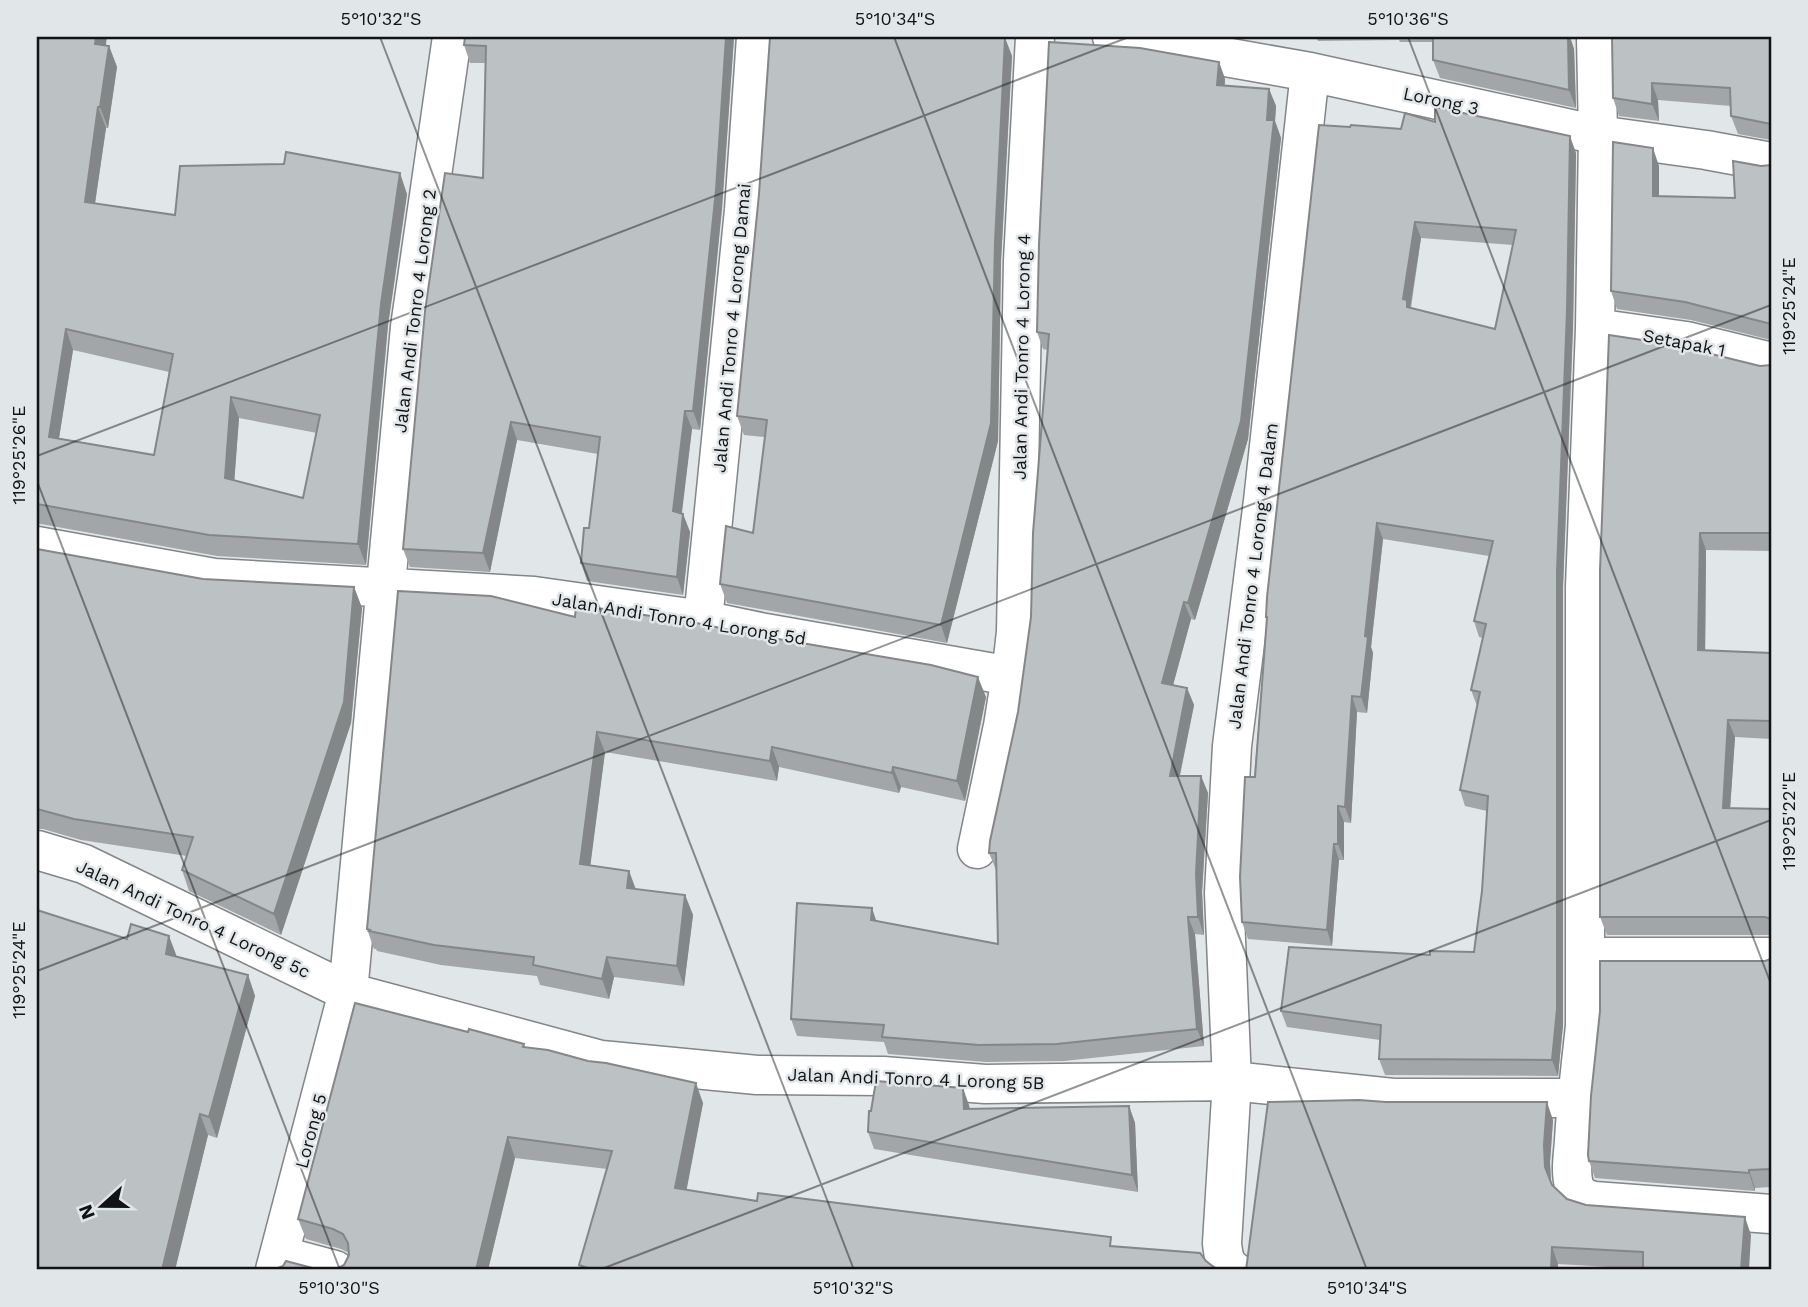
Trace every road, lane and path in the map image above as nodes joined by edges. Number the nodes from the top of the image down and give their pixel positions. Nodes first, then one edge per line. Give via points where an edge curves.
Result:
1 (452, 37) edge
2 (756, 37) edge
3 (1035, 37) edge
4 (1112, 37) edge
5 (1596, 37) edge
6 (1310, 72) junction
7 (1598, 135) junction
8 (1771, 162) edge
9 (1595, 328) junction
10 (1771, 362) edge
11 (37, 546) edge
12 (384, 587) junction
13 (703, 620) junction
14 (992, 673) junction
15 (977, 849) dead end
16 (37, 850) edge
17 (1586, 957) junction
18 (1771, 957) edge
19 (348, 992) junction
20 (1233, 1081) junction
21 (1577, 1098) junction
22 (1771, 1214) edge
23 (277, 1262) edge
24 (335, 1270) edge
25 (1233, 1270) edge

1 - 12 street, Jalan Andi Tonro 4 Lorong 2 via 410,327
2 - 13 street, Jalan Andi Tonro 4 Lorong Damai via 744,210
3 - 14 street, Jalan Andi Tonro 4 Lorong 4 via 1023,261 1016,632
4 - 6 street, Lorong 3
5 - 7 street
6 - 7 street, Lorong 3
6 - 20 street, Jalan Andi Tonro 4 Lorong 4 Dalam via 1264,501 1232,746 1224,893
7 - 8 street, Lorong 3
7 - 9 street
9 - 10 street, Setapak 1 via 1686,341
9 - 17 street via 1585,587
11 - 12 street, Jalan Andi Tonro 4 Lorong 5d via 215,578
12 - 13 street, Jalan Andi Tonro 4 Lorong 5d via 534,596
12 - 19 street, Jalan Andi Tonro 4 Lorong 2
13 - 14 street, Jalan Andi Tonro 4 Lorong 5d
14 - 15 street, Jalan Andi Tonro 4 Lorong 4 via 1003,726
16 - 19 street, Jalan Andi Tonro 4 Lorong 5c via 84,864
17 - 18 street
17 - 21 street
19 - 20 street, Jalan Andi Tonro 4 Lorong 5B via 601,1060 757,1075 883,1076 985,1084
19 - 23 street, Lorong 5
20 - 21 street, Jalan Andi Tonro 4 Lorong 5B via 1393,1098
20 - 25 street, Jalan Andi Tonro 4 Lorong 4 Dalam via 1222,1243 1224,1259
21 - 22 street via 1572,1171 1578,1194 1594,1201
23 - 24 street

